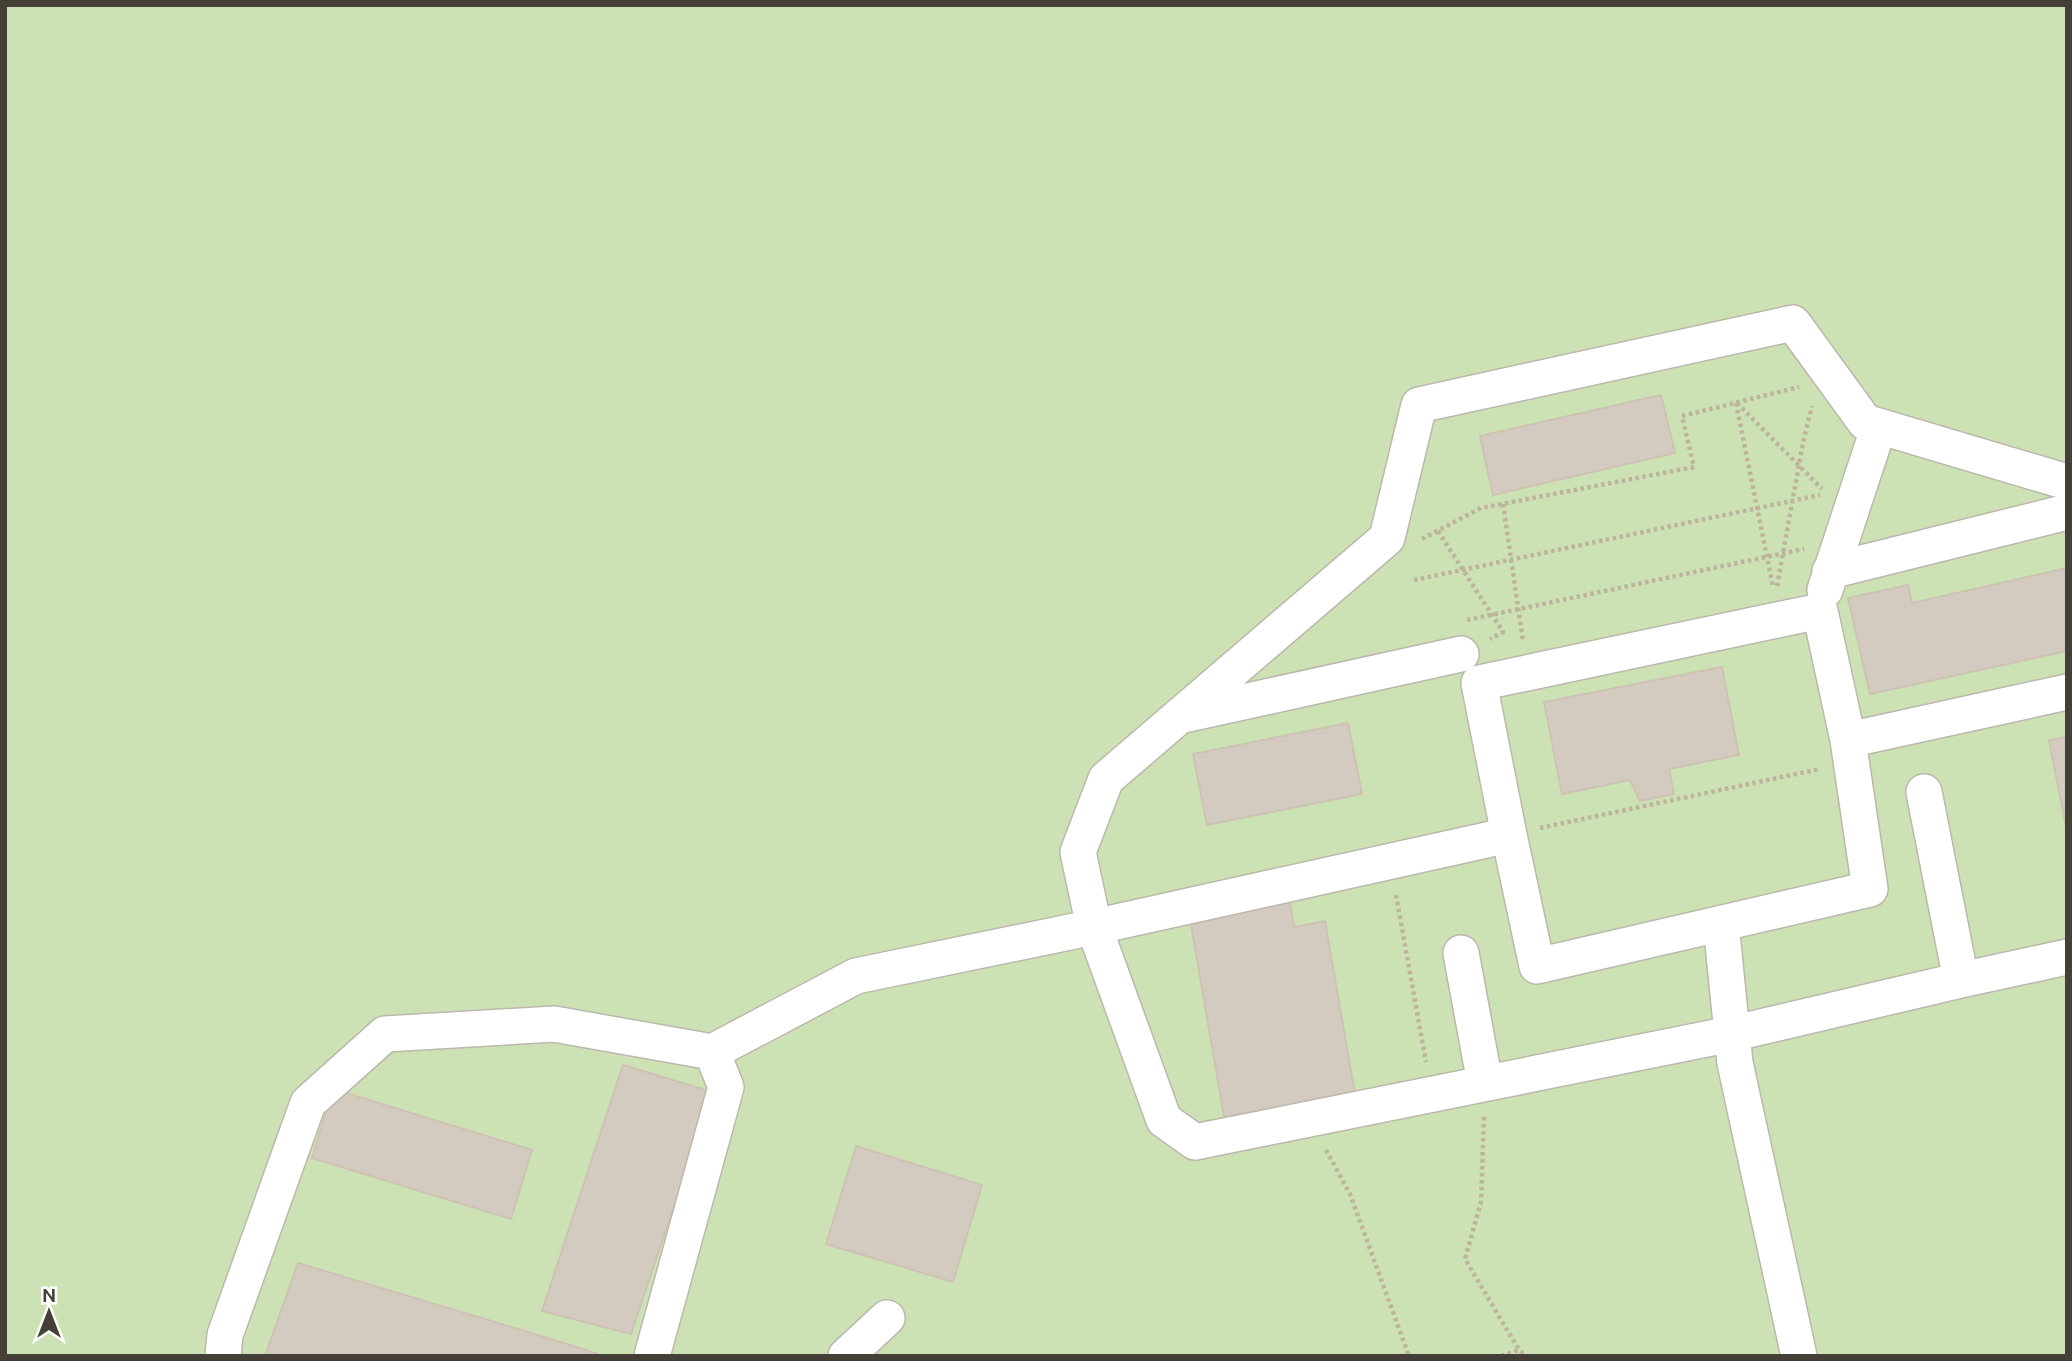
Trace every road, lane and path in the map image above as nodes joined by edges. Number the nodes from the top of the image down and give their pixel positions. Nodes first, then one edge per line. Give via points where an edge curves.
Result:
1 (1825, 380) junction
2 (1736, 402) junction
3 (1879, 426) junction
4 (1799, 466) junction
5 (2067, 482) edge
6 (1793, 500) junction
7 (1503, 504) junction
8 (1758, 508) junction
9 (2067, 512) edge
10 (1438, 531) junction
11 (1417, 542) dead end
12 (1783, 553) junction
13 (1835, 556) junction
14 (1767, 557) junction
15 (1511, 560) junction
16 (1463, 570) junction
17 (1414, 580) dead end
18 (1518, 609) junction
19 (1820, 611) junction
20 (1491, 614) junction
21 (1458, 638) junction
22 (1528, 673) junction
23 (2067, 692) edge
24 (1178, 716) junction
25 (1849, 751) junction
26 (1924, 792) dead end
27 (1509, 835) junction
28 (1395, 888) dead end
29 (1721, 924) junction
30 (1094, 926) junction
31 (1461, 954) dead end
32 (2067, 957) edge
33 (1961, 981) junction
34 (1731, 1034) junction
35 (712, 1052) junction
36 (1485, 1083) junction
37 (1432, 1094) junction
38 (1308, 1119) junction
39 (887, 1318) dead end
40 (1519, 1350) junction
41 (223, 1356) edge
42 (652, 1356) edge
43 (846, 1356) edge
44 (1409, 1356) edge
45 (1501, 1356) edge
46 (1526, 1356) edge
47 (1798, 1356) edge

1 - 2 path
1 - 3 street via 1865,422
1 - 4 path
1 - 24 street via 1793,323 1419,405 1387,538
2 - 4 path
2 - 7 path via 1682,416 1694,467
2 - 8 path
3 - 5 street
3 - 13 street
4 - 6 path
4 - 6 path via 1826,494
6 - 8 path
6 - 12 path
7 - 10 path via 1480,508
7 - 15 path
8 - 14 path
8 - 15 path
9 - 13 street
10 - 11 path
10 - 16 path
12 - 13 path
12 - 14 path
12 - 14 path via 1775,598
13 - 19 street
14 - 18 path
15 - 16 path
15 - 18 path
16 - 17 path
16 - 20 path
18 - 20 path
18 - 22 path
19 - 22 street
19 - 25 street
20 - 21 path
20 - 21 path via 1503,632
21 - 24 street
22 - 27 street via 1479,683
23 - 25 street
24 - 30 street via 1105,779 1078,852
25 - 27 path
25 - 29 street via 1870,889
26 - 33 street
27 - 29 street via 1537,966
27 - 30 street
28 - 37 path
29 - 34 street
30 - 35 street via 856,976
30 - 38 street via 1164,1121 1195,1142
31 - 36 street
32 - 33 street
33 - 34 street
34 - 36 street
34 - 47 street
35 - 41 street via 554,1024 385,1034 309,1103 225,1335
35 - 42 street via 726,1087
36 - 37 street
36 - 40 path via 1481,1202 1465,1259
37 - 38 street
38 - 44 path via 1350,1194
39 - 43 street
40 - 45 path
40 - 46 path

